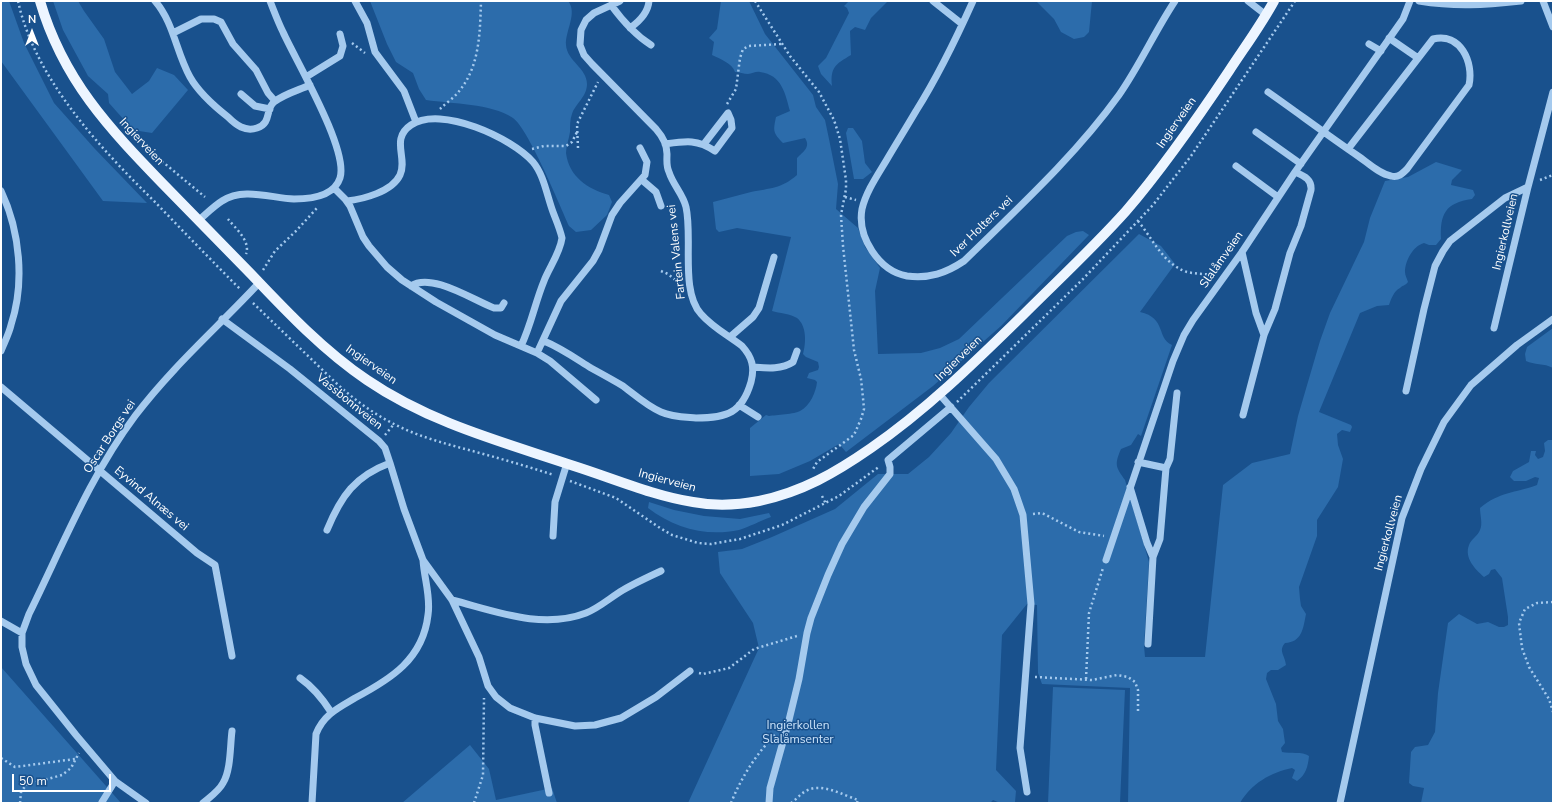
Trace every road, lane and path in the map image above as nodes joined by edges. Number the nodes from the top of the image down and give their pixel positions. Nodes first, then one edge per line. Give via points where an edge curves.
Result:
1 (40, 1) edge
2 (154, 1) edge
3 (270, 1) edge
4 (355, 1) edge
5 (481, 1) edge
6 (620, 1) edge
7 (650, 1) edge
8 (755, 1) edge
9 (933, 1) edge
10 (973, 1) edge
11 (1175, 1) edge
12 (1248, 1) edge
13 (1410, 1) edge
14 (1419, 1) edge
15 (1521, 1) edge
16 (1544, 1) edge
17 (1275, 2) edge
18 (611, 5) junction
19 (1266, 15) junction
20 (962, 24) junction
21 (1553, 27) edge
22 (630, 28) junction
23 (173, 32) junction
24 (341, 37) joint
25 (1389, 38) junction
26 (781, 44) junction
27 (1369, 44) dead end
28 (651, 45) dead end
29 (1381, 51) junction
30 (378, 57) junction
31 (1418, 58) junction
32 (601, 74) junction
33 (306, 77) junction
34 (310, 85) junction
35 (1268, 92) dead end
36 (1553, 92) edge
37 (241, 94) dead end
38 (275, 101) junction
39 (270, 110) junction
40 (728, 113) junction
41 (436, 119) junction
42 (416, 122) junction
43 (577, 132) junction
44 (1256, 132) dead end
45 (1323, 132) junction
46 (665, 144) junction
47 (704, 144) junction
48 (578, 148) dead end
49 (640, 148) dead end
50 (1348, 149) junction
51 (525, 154) junction
52 (158, 158) dead end
53 (1301, 164) junction
54 (1236, 166) dead end
55 (1295, 172) junction
56 (642, 180) junction
57 (1528, 187) junction
58 (334, 188) junction
59 (1, 191) edge
60 (205, 197) dead end
61 (1278, 197) junction
62 (347, 201) junction
63 (661, 206) dead end
64 (317, 208) dead end
65 (228, 219) dead end
66 (198, 220) junction
67 (1138, 222) dead end
68 (1242, 252) junction
69 (244, 256) dead end
70 (774, 257) dead end
71 (661, 271) dead end
72 (1224, 277) junction
73 (258, 282) junction
74 (411, 286) junction
75 (690, 287) junction
76 (504, 303) dead end
77 (222, 319) junction
78 (1553, 319) edge
79 (1494, 328) dead end
80 (1264, 336) junction
81 (730, 337) junction
82 (544, 341) junction
83 (520, 346) junction
84 (1, 351) edge
85 (797, 351) dead end
86 (537, 353) junction
87 (753, 367) junction
88 (1, 387) edge
89 (1406, 391) dead end
90 (1177, 394) dead end
91 (940, 395) junction
92 (596, 400) dead end
93 (739, 405) junction
94 (951, 407) junction
95 (1242, 415) dead end
96 (758, 417) dead end
97 (390, 462) junction
98 (1138, 462) junction
99 (567, 463) junction
100 (1166, 468) junction
101 (99, 470) junction
102 (812, 473) dead end
103 (1130, 486) junction
104 (822, 496) dead end
105 (826, 504) dead end
106 (1023, 515) junction
107 (327, 530) dead end
108 (553, 536) dead end
109 (1113, 536) junction
110 (1153, 557) junction
111 (423, 560) junction
112 (1106, 560) joint
113 (661, 571) dead end
114 (452, 600) junction
115 (1553, 602) edge
116 (1, 621) edge
117 (807, 632) junction
118 (22, 633) junction
119 (1148, 644) dead end
120 (232, 656) dead end
121 (690, 671) joint
122 (1026, 677) junction
123 (300, 678) dead end
124 (1086, 679) junction
125 (488, 686) junction
126 (330, 712) junction
127 (1138, 712) dead end
128 (1553, 712) edge
129 (536, 718) junction
130 (788, 724) junction
131 (232, 731) dead end
132 (83, 744) junction
133 (1, 758) edge
134 (76, 759) junction
135 (115, 781) junction
136 (1027, 792) dead end
137 (549, 793) dead end
138 (102, 802) edge
139 (20, 803) edge
140 (146, 803) edge
141 (203, 803) edge
142 (312, 803) edge
143 (474, 803) edge
144 (731, 803) edge
145 (769, 803) edge
146 (791, 803) edge
147 (857, 803) edge
148 (1340, 803) edge

1 - 66 main road, Ingierveien via 62,56 86,97 117,136
2 - 23 street via 164,12
3 - 33 street
4 - 30 street via 367,23
5 - 41 path via 476,59 461,89 440,108
6 - 18 street, Fartein Valens vei
7 - 22 street via 644,16
8 - 26 path
9 - 20 street
10 - 20 street, Iver Holters vei
11 - 20 street, Iver Holters vei via 1131,76 1105,113 1084,140 1032,194 954,268 934,276 905,276 890,269 872,252 862,223 864,204 872,184 934,81
12 - 19 street
13 - 25 street, Slalåmveien via 1403,20
14 - 15 street via 1450,5
16 - 21 street
17 - 19 main road, Ingierveien
18 - 22 street
18 - 32 street, Fartein Valens vei via 590,16 583,24 580,35 584,55
19 - 91 main road, Ingierveien via 1176,149 1126,211
22 - 28 street
23 - 38 street via 201,19 221,22 233,44 256,70
23 - 39 street via 194,83 210,102 237,125 247,130 259,128 267,120
24 - 30 path via 370,56
24 - 33 street via 343,51 340,56
25 - 29 street, Slalåmveien
25 - 31 street
26 - 40 path via 749,46 743,50 736,88 727,102
26 - 102 path via 819,92 834,120 840,140 846,180 842,215 843,246 854,350 861,379 864,409 854,435 817,462
27 - 29 street
29 - 45 street, Slalåmveien
30 - 42 street via 404,91
31 - 50 street
31 - 50 street via 1433,39 1446,38 1462,47 1470,76 1469,85 1407,169 1400,176 1392,177
32 - 43 path via 578,121
32 - 46 street, Fartein Valens vei via 656,129
33 - 34 street
34 - 38 street
34 - 58 street via 326,118 339,158 341,176
35 - 45 street
36 - 57 street, Ingierkollveien
37 - 39 street via 255,106
38 - 39 street
40 - 47 street
40 - 47 street via 732,124 731,131 715,151
41 - 42 street
41 - 51 street via 471,125 500,138
42 - 62 street via 406,129 401,138 400,175 395,182 374,194
43 - 48 path
43 - 51 path via 572,142 566,146 544,146
44 - 53 street
45 - 50 street
45 - 53 street, Slalåmveien
46 - 47 street via 685,141
46 - 75 street, Fartein Valens vei via 668,172 682,194 686,208
49 - 56 street via 647,162 647,170
51 - 83 street via 539,173 562,238
52 - 60 path
53 - 55 street, Slalåmveien
54 - 61 street
55 - 61 street, Slalåmveien
55 - 80 street via 1309,180 1311,190 1275,309
56 - 63 street via 656,192
56 - 82 street via 609,220 599,250 561,301
57 - 79 street, Ingierkollveien
57 - 89 street, Ingierkollveien via 1505,198 1450,241 1443,251 1435,266
58 - 62 street
58 - 66 street via 323,195 308,198 249,194 234,196 223,200
59 - 84 street via 15,233 19,267 12,325
61 - 68 street, Slalåmveien
62 - 74 street via 363,237 372,250 387,267
64 - 73 path via 275,251
65 - 69 path via 246,242 248,247
66 - 73 main road, Ingierveien
67 - 72 path via 1163,256 1175,267 1188,272
68 - 72 street, Slalåmveien
68 - 80 street
70 - 81 street via 759,308
71 - 75 path via 679,284
72 - 98 street, Slalåmveien via 1184,335
73 - 77 street, Oscar Borgs vei
73 - 99 main road, Ingierveien via 347,366 394,397 439,420
74 - 76 street via 417,282 428,282 447,287 494,308 501,308
74 - 83 street via 488,331
75 - 81 street, Fartein Valens vei via 692,300 701,315
77 - 97 street, Vassbonnveien via 290,369 379,441 385,448
77 - 101 street, Oscar Borgs vei via 151,396
78 - 148 street, Ingierkollveien via 1517,345 1471,385 1444,422 1421,469 1402,518
80 - 95 street
81 - 87 street, Fartein Valens vei via 747,351
82 - 86 street
82 - 93 street via 611,379 652,407 670,415 690,418 721,417
83 - 86 street
85 - 87 street via 793,362 786,366
86 - 92 street via 560,368
87 - 93 street via 749,389
88 - 101 street, Eyvind Alnæs vei
90 - 100 street via 1170,459
91 - 94 street
91 - 99 main road, Ingierveien via 880,442 814,484 796,492 756,502 694,502
93 - 96 street
94 - 106 street via 996,459 1014,489
94 - 117 street via 888,460 890,474 864,508 842,544
97 - 107 street via 366,474 349,489 334,512
97 - 111 street, Vassbonnveien
98 - 100 street
98 - 103 street, Slalåmveien
99 - 108 street via 555,502
100 - 110 street via 1160,539
101 - 118 street, Oscar Borgs vei
101 - 120 street, Eyvind Alnæs vei via 215,566
103 - 109 street, Slalåmveien
103 - 110 street
104 - 105 path
106 - 109 path via 1042,513 1079,532
106 - 122 street via 1031,604
109 - 112 street, Slalåmveien
110 - 119 street
111 - 114 street, Vassbonnveien
111 - 126 street, Vassbonnveien via 429,613 425,634 418,647 408,661 388,678
112 - 124 path via 1089,613
113 - 114 street via 587,612 570,617 546,620 513,616
114 - 125 street, Vassbonnveien via 479,657
115 - 128 path via 1537,603 1525,609 1520,623 1522,648 1529,667 1549,699
116 - 118 street
117 - 121 path via 754,649 729,668 703,674
117 - 130 street
118 - 132 street, Oscar Borgs vei via 26,664 36,685
121 - 129 street, Vassbonnveien via 656,697 621,718 595,725 576,726
122 - 124 path
122 - 136 street via 1020,748
123 - 126 street via 312,686
124 - 127 path via 1117,675 1128,677 1135,682 1138,690
125 - 129 street, Vassbonnveien via 496,697 510,708
125 - 143 path via 484,697 483,774
126 - 142 street, Vassbonnveien via 319,724 316,734
129 - 137 street via 535,725
130 - 144 path via 774,735 753,762
130 - 145 street via 770,788
131 - 141 street via 224,782
132 - 134 path
132 - 135 street, Oscar Borgs vei
133 - 134 path via 15,767
134 - 139 path via 71,768 62,775 26,785 21,792
135 - 138 street
135 - 140 street, Oscar Borgs vei
146 - 147 path via 805,791 817,787 858,800

